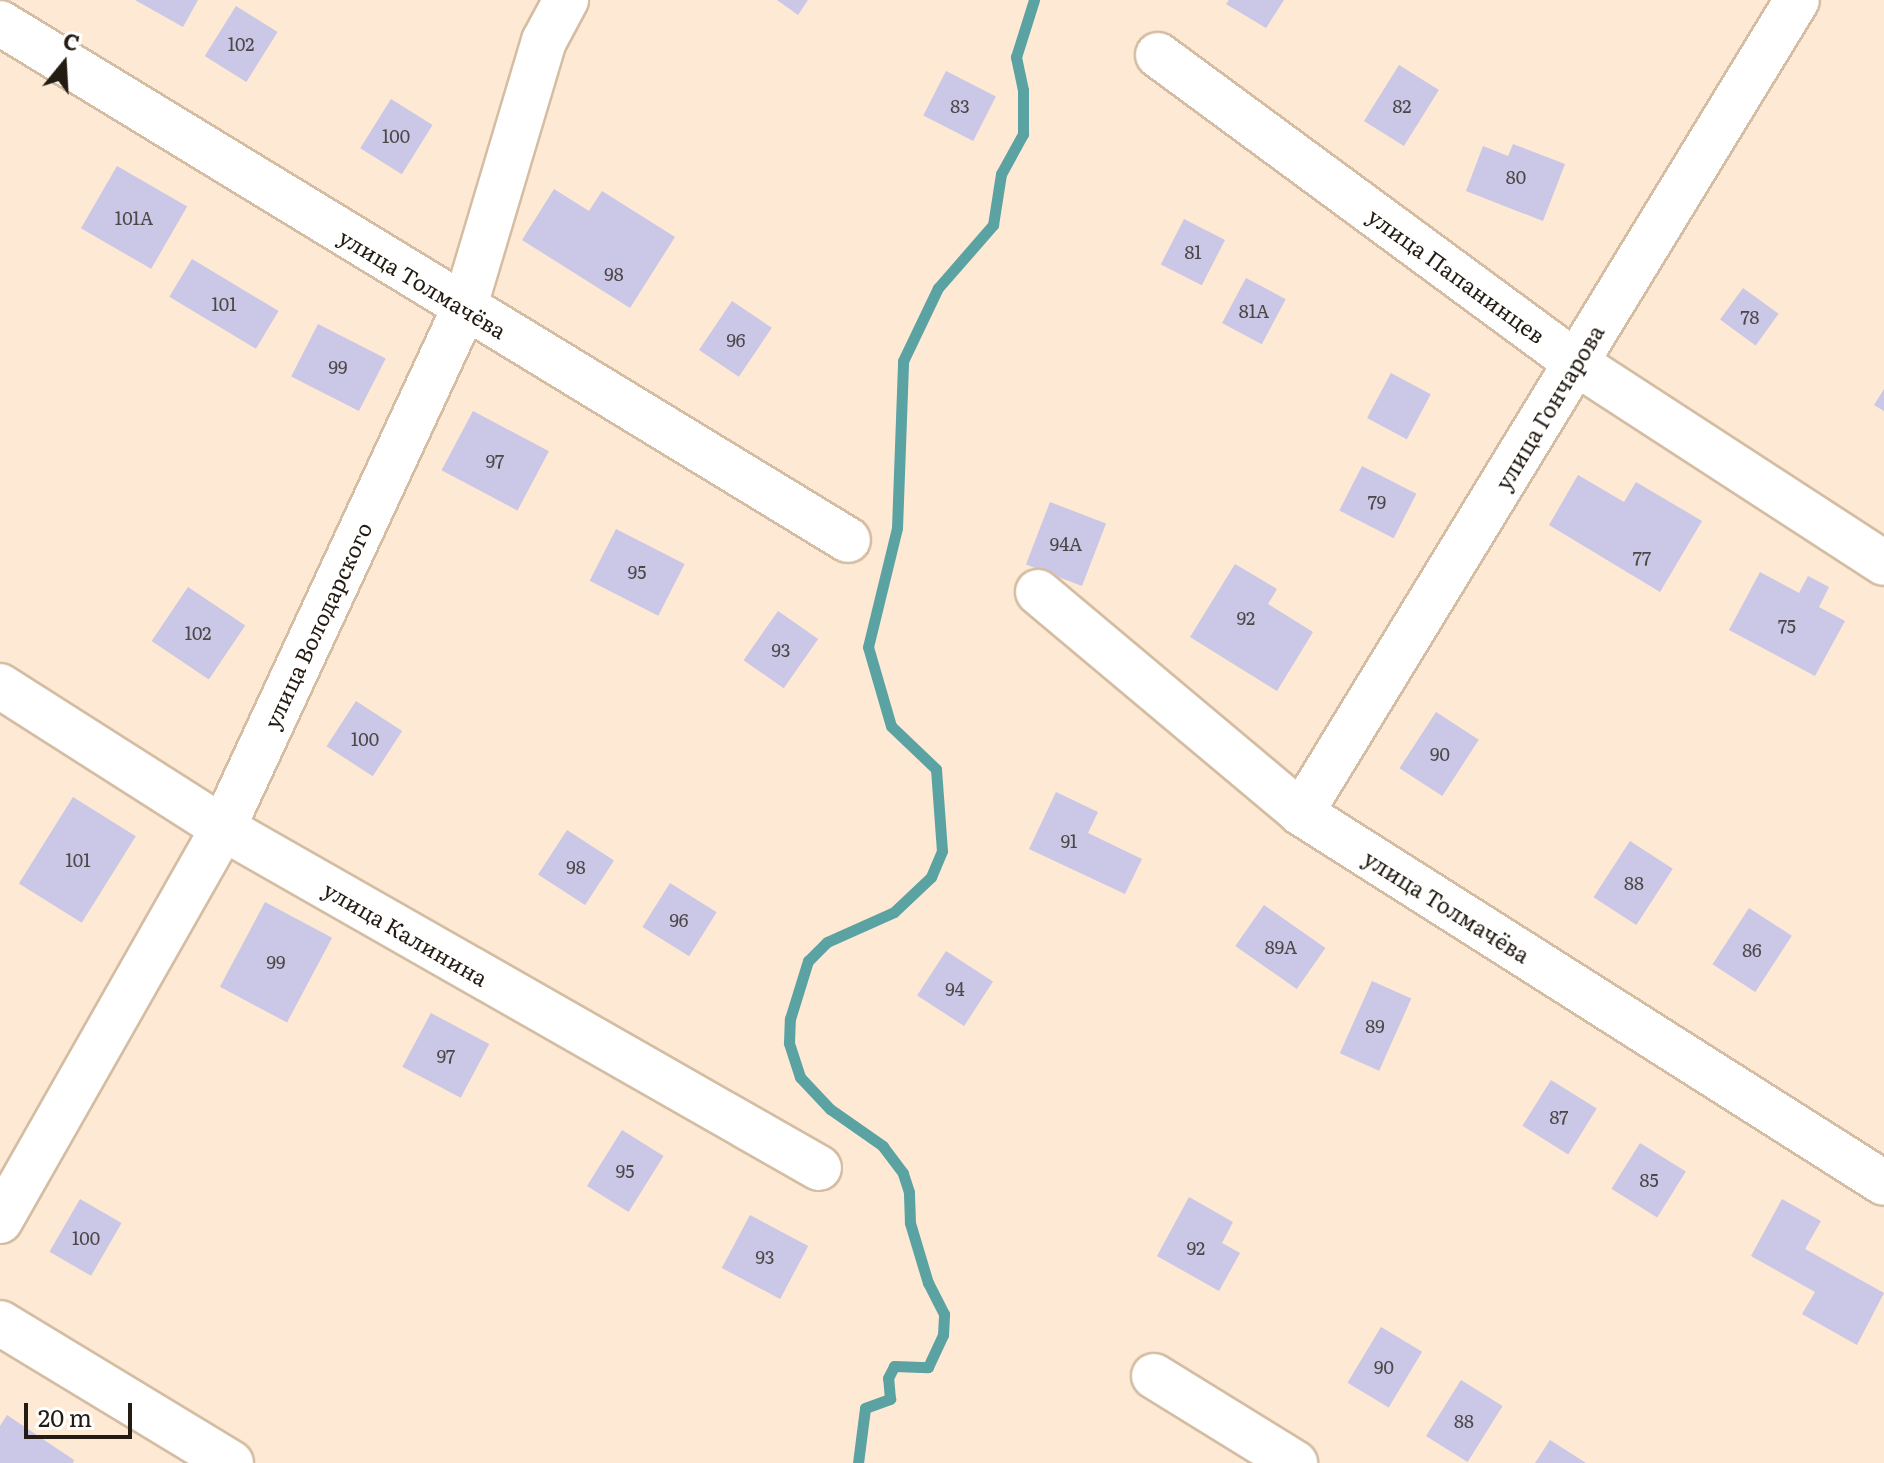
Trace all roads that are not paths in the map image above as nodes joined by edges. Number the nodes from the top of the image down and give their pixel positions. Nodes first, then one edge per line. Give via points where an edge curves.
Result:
1 (566, 0) edge
2 (1797, 0) edge
3 (0, 23) edge
4 (1158, 55) dead end
5 (464, 309) junction
6 (1576, 363) junction
7 (848, 540) dead end
8 (1884, 563) edge
9 (1038, 592) dead end
10 (0, 686) edge
11 (1301, 813) junction
12 (223, 828) junction
13 (819, 1168) dead end
14 (1884, 1183) edge
15 (0, 1221) edge
16 (0, 1323) edge
17 (1154, 1376) dead end
18 (231, 1463) edge
19 (1295, 1463) edge

1 - 5 street, улица Володарского via 544,41
2 - 6 street, улица Гончарова
3 - 5 street, улица Толмачёва
4 - 6 street, улица Папанинцев
5 - 7 street, улица Толмачёва
5 - 12 street, улица Володарского
6 - 8 street, улица Папанинцев
6 - 11 street, улица Гончарова
9 - 11 street, улица Толмачёва
10 - 12 street, улица Калинина
11 - 14 street, улица Толмачёва
12 - 13 street, улица Калинина
12 - 15 street, улица Володарского
16 - 18 street
17 - 19 street

